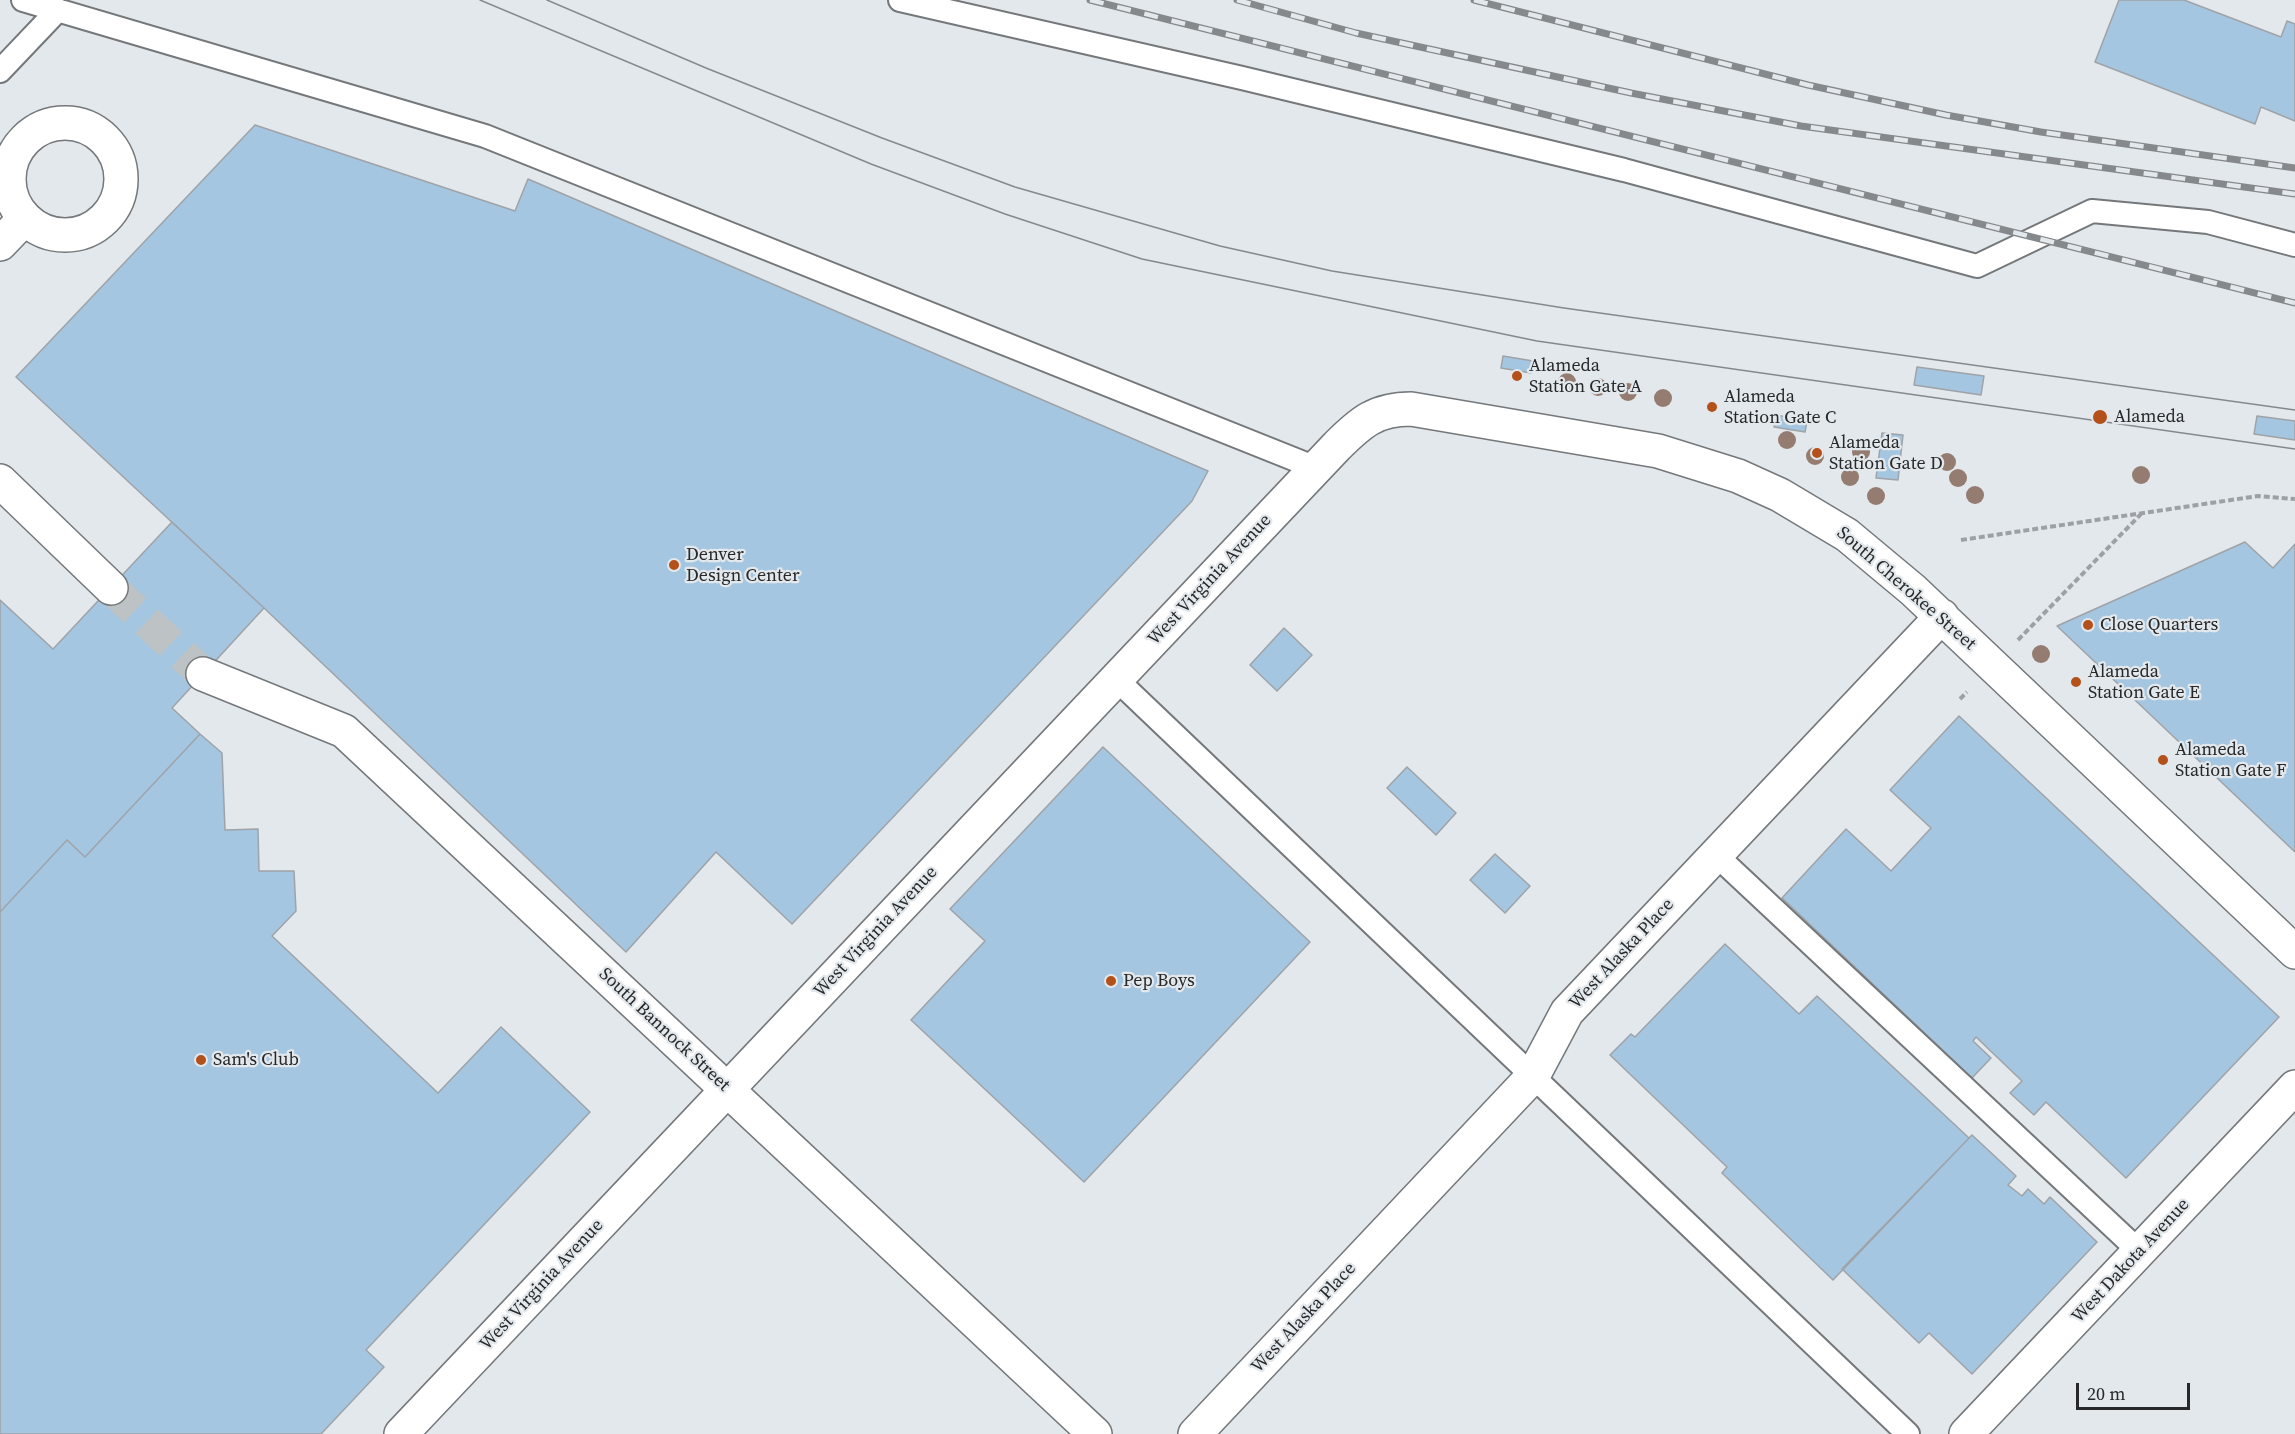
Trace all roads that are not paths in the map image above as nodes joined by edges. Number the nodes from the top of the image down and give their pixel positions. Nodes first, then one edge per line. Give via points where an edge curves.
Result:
1 (23, 0) edge
2 (900, 0) edge
3 (58, 10) junction
4 (0, 71) edge
5 (24, 219) dead end
6 (0, 244) edge
7 (2295, 245) edge
8 (1352, 431) joint
9 (1316, 468) junction
10 (0, 482) edge
11 (111, 588) tunnel mouth
12 (1941, 616) junction
13 (203, 674) tunnel mouth
14 (1116, 679) junction
15 (1716, 855) junction
16 (2295, 952) edge
17 (1533, 1076) junction
18 (2295, 1088) edge
19 (728, 1089) junction
20 (2139, 1251) junction
21 (401, 1434) edge
22 (1095, 1434) edge
23 (1195, 1434) edge
24 (1908, 1434) edge
25 (1966, 1434) edge

1 - 3 lane
2 - 7 lane via 1624,170 1977,266 2092,210 2208,222
3 - 4 lane
3 - 9 lane via 484,136
5 - 6 street
8 - 9 street, West Virginia Avenue
8 - 12 street, South Cherokee Street via 1385,411 1412,410 1658,451 1700,463 1780,495 1847,534
9 - 14 street, West Virginia Avenue
10 - 11 street
12 - 15 street, West Alaska Place
12 - 16 street, South Cherokee Street
13 - 19 street, South Bannock Street via 344,731
14 - 17 lane
14 - 19 street, West Virginia Avenue
15 - 17 street, West Alaska Place via 1567,1012
15 - 20 lane
17 - 23 street, West Alaska Place
17 - 24 lane
18 - 20 street, West Dakota Avenue
19 - 21 street, West Virginia Avenue
19 - 22 street, South Bannock Street
20 - 25 street, West Dakota Avenue

